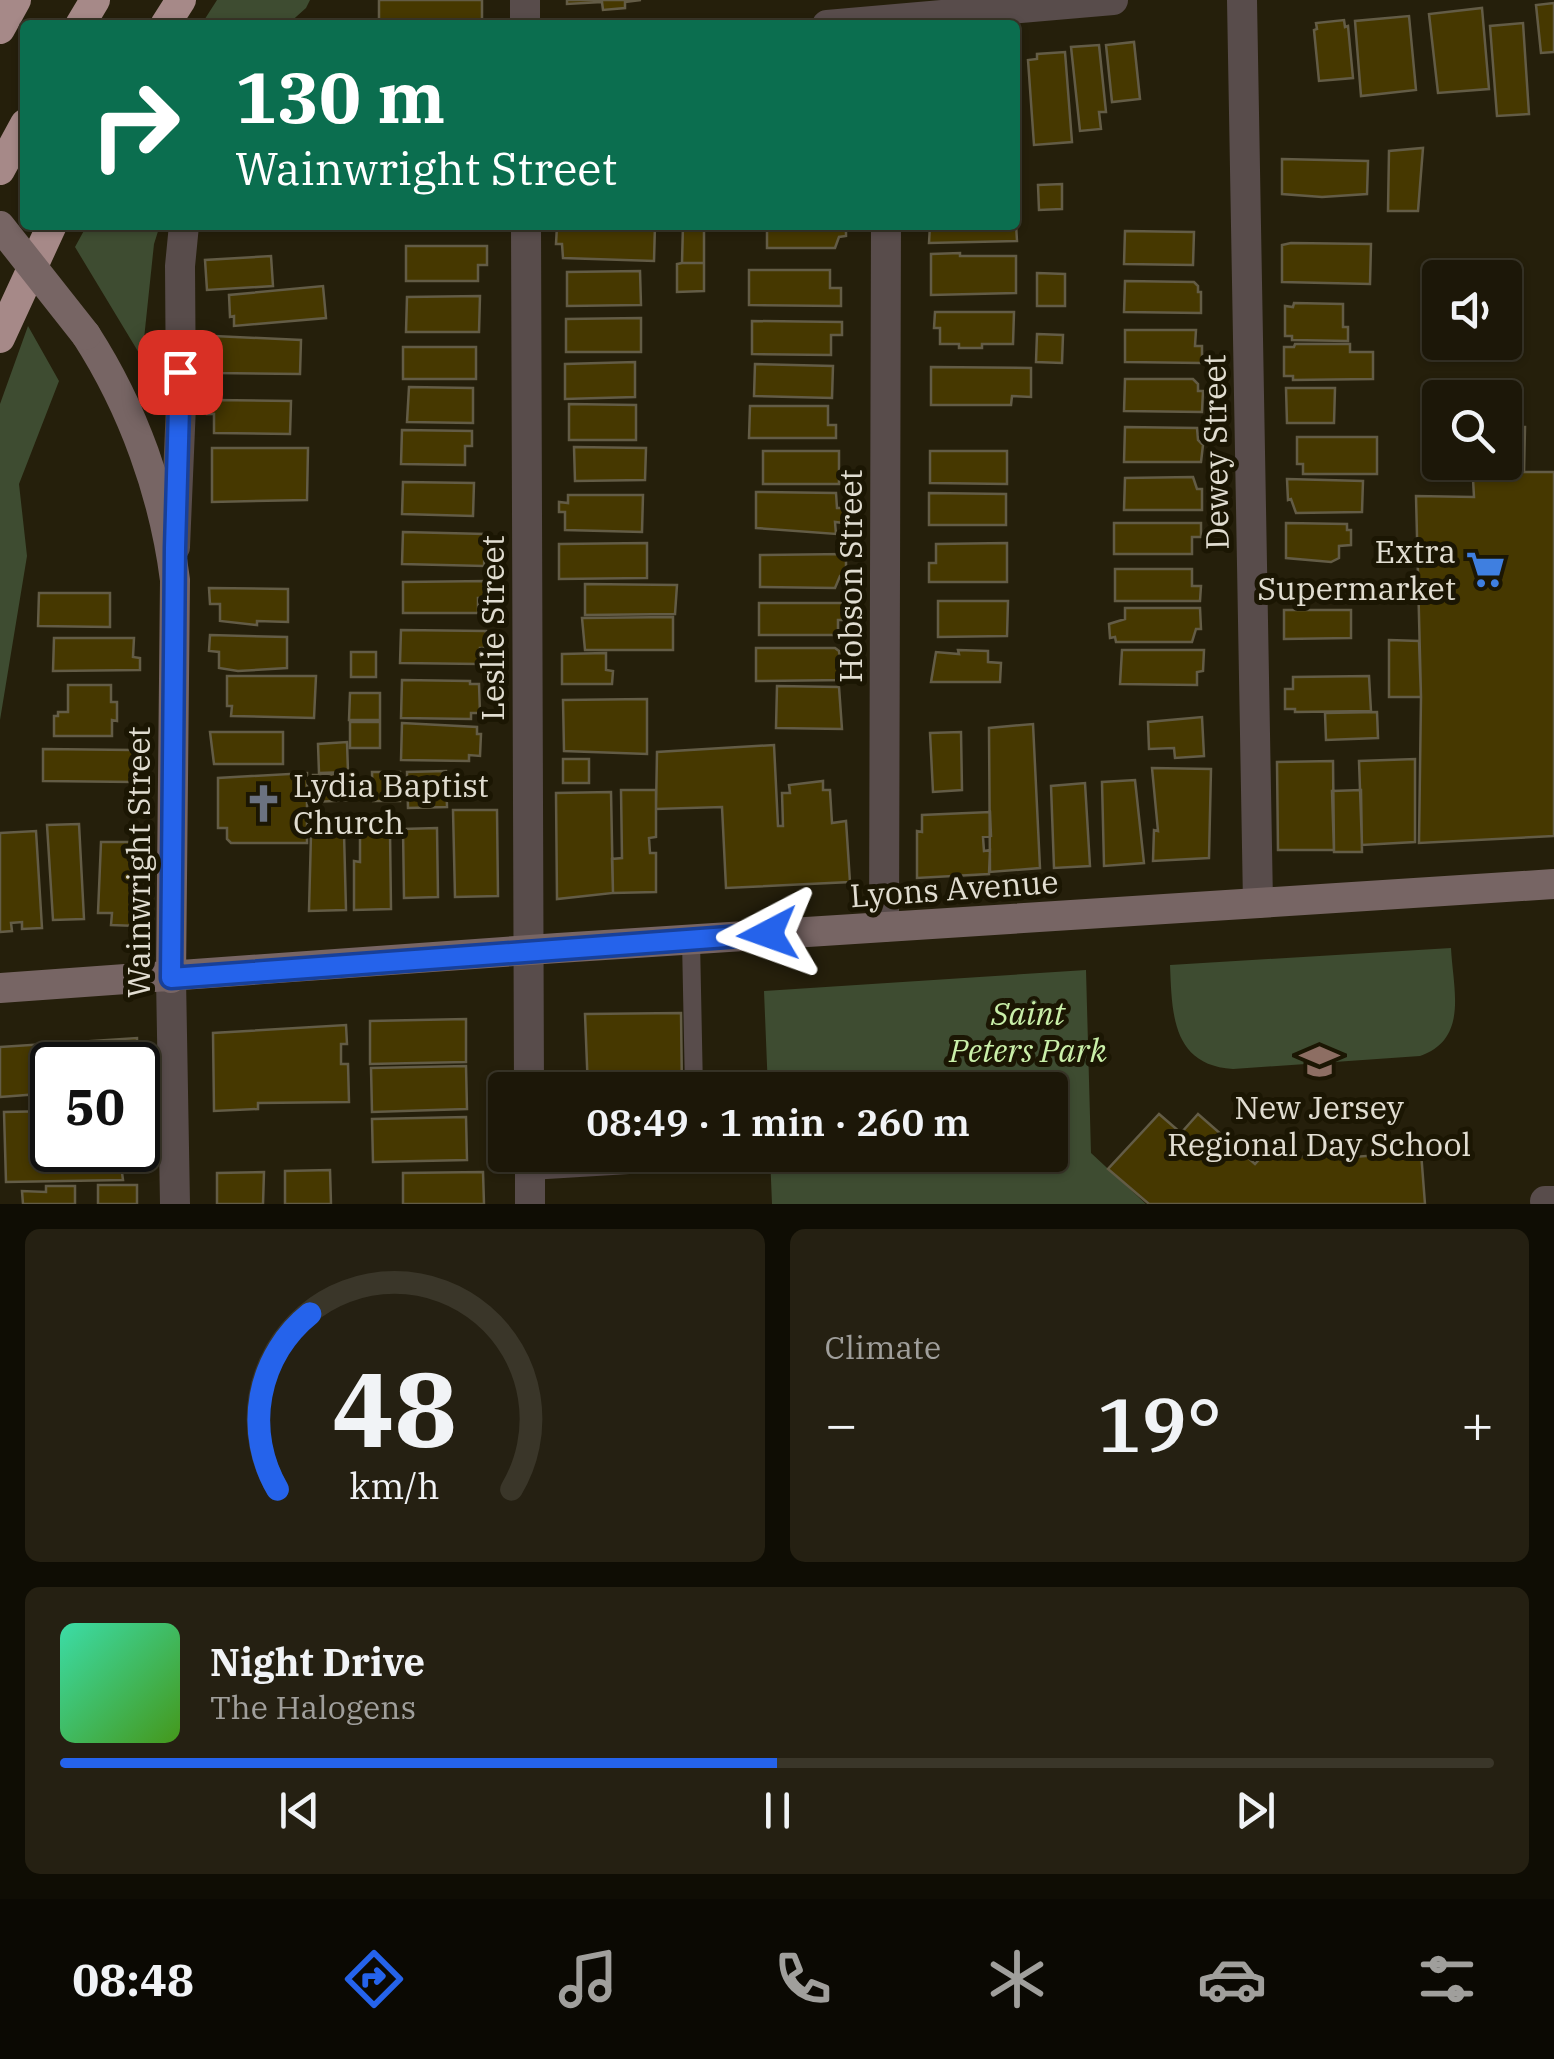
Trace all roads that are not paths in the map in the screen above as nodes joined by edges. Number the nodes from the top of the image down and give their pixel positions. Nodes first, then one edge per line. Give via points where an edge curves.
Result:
1 (16, 0) edge
2 (1113, 0) edge
3 (1242, 0) edge
4 (886, 15) edge
5 (856, 20) edge
6 (0, 28) edge
7 (20, 133) edge
8 (0, 170) edge
9 (0, 226) edge
10 (50, 230) edge
11 (184, 230) edge
12 (526, 230) edge
13 (886, 230) edge
14 (0, 338) edge
15 (175, 580) junction
16 (1554, 884) edge
17 (1258, 903) junction
18 (884, 927) junction
19 (691, 940) junction
20 (527, 950) junction
21 (171, 978) junction
22 (0, 988) edge
23 (529, 1072) edge
24 (694, 1072) edge
25 (530, 1172) edge
26 (176, 1204) edge
27 (530, 1204) edge

1 - 6 highway
2 - 4 street
3 - 17 street, Dewey Street
4 - 5 street
7 - 8 highway
9 - 15 main road, Wainwright Street, bridge via 86,335 112,380 146,457
10 - 14 highway
11 - 15 street, Wainwright Street
12 - 20 street, Leslie Street
13 - 18 street, Hobson Street
15 - 21 main road, Wainwright Street
16 - 17 main road, Lyons Avenue
17 - 18 main road, Lyons Avenue
18 - 19 main road, Lyons Avenue
19 - 20 main road, Lyons Avenue
19 - 24 lane
20 - 21 main road, Lyons Avenue
20 - 23 street, Leslie Street
21 - 22 main road, Lyons Avenue
21 - 26 street, Wainwright Street
25 - 27 street

